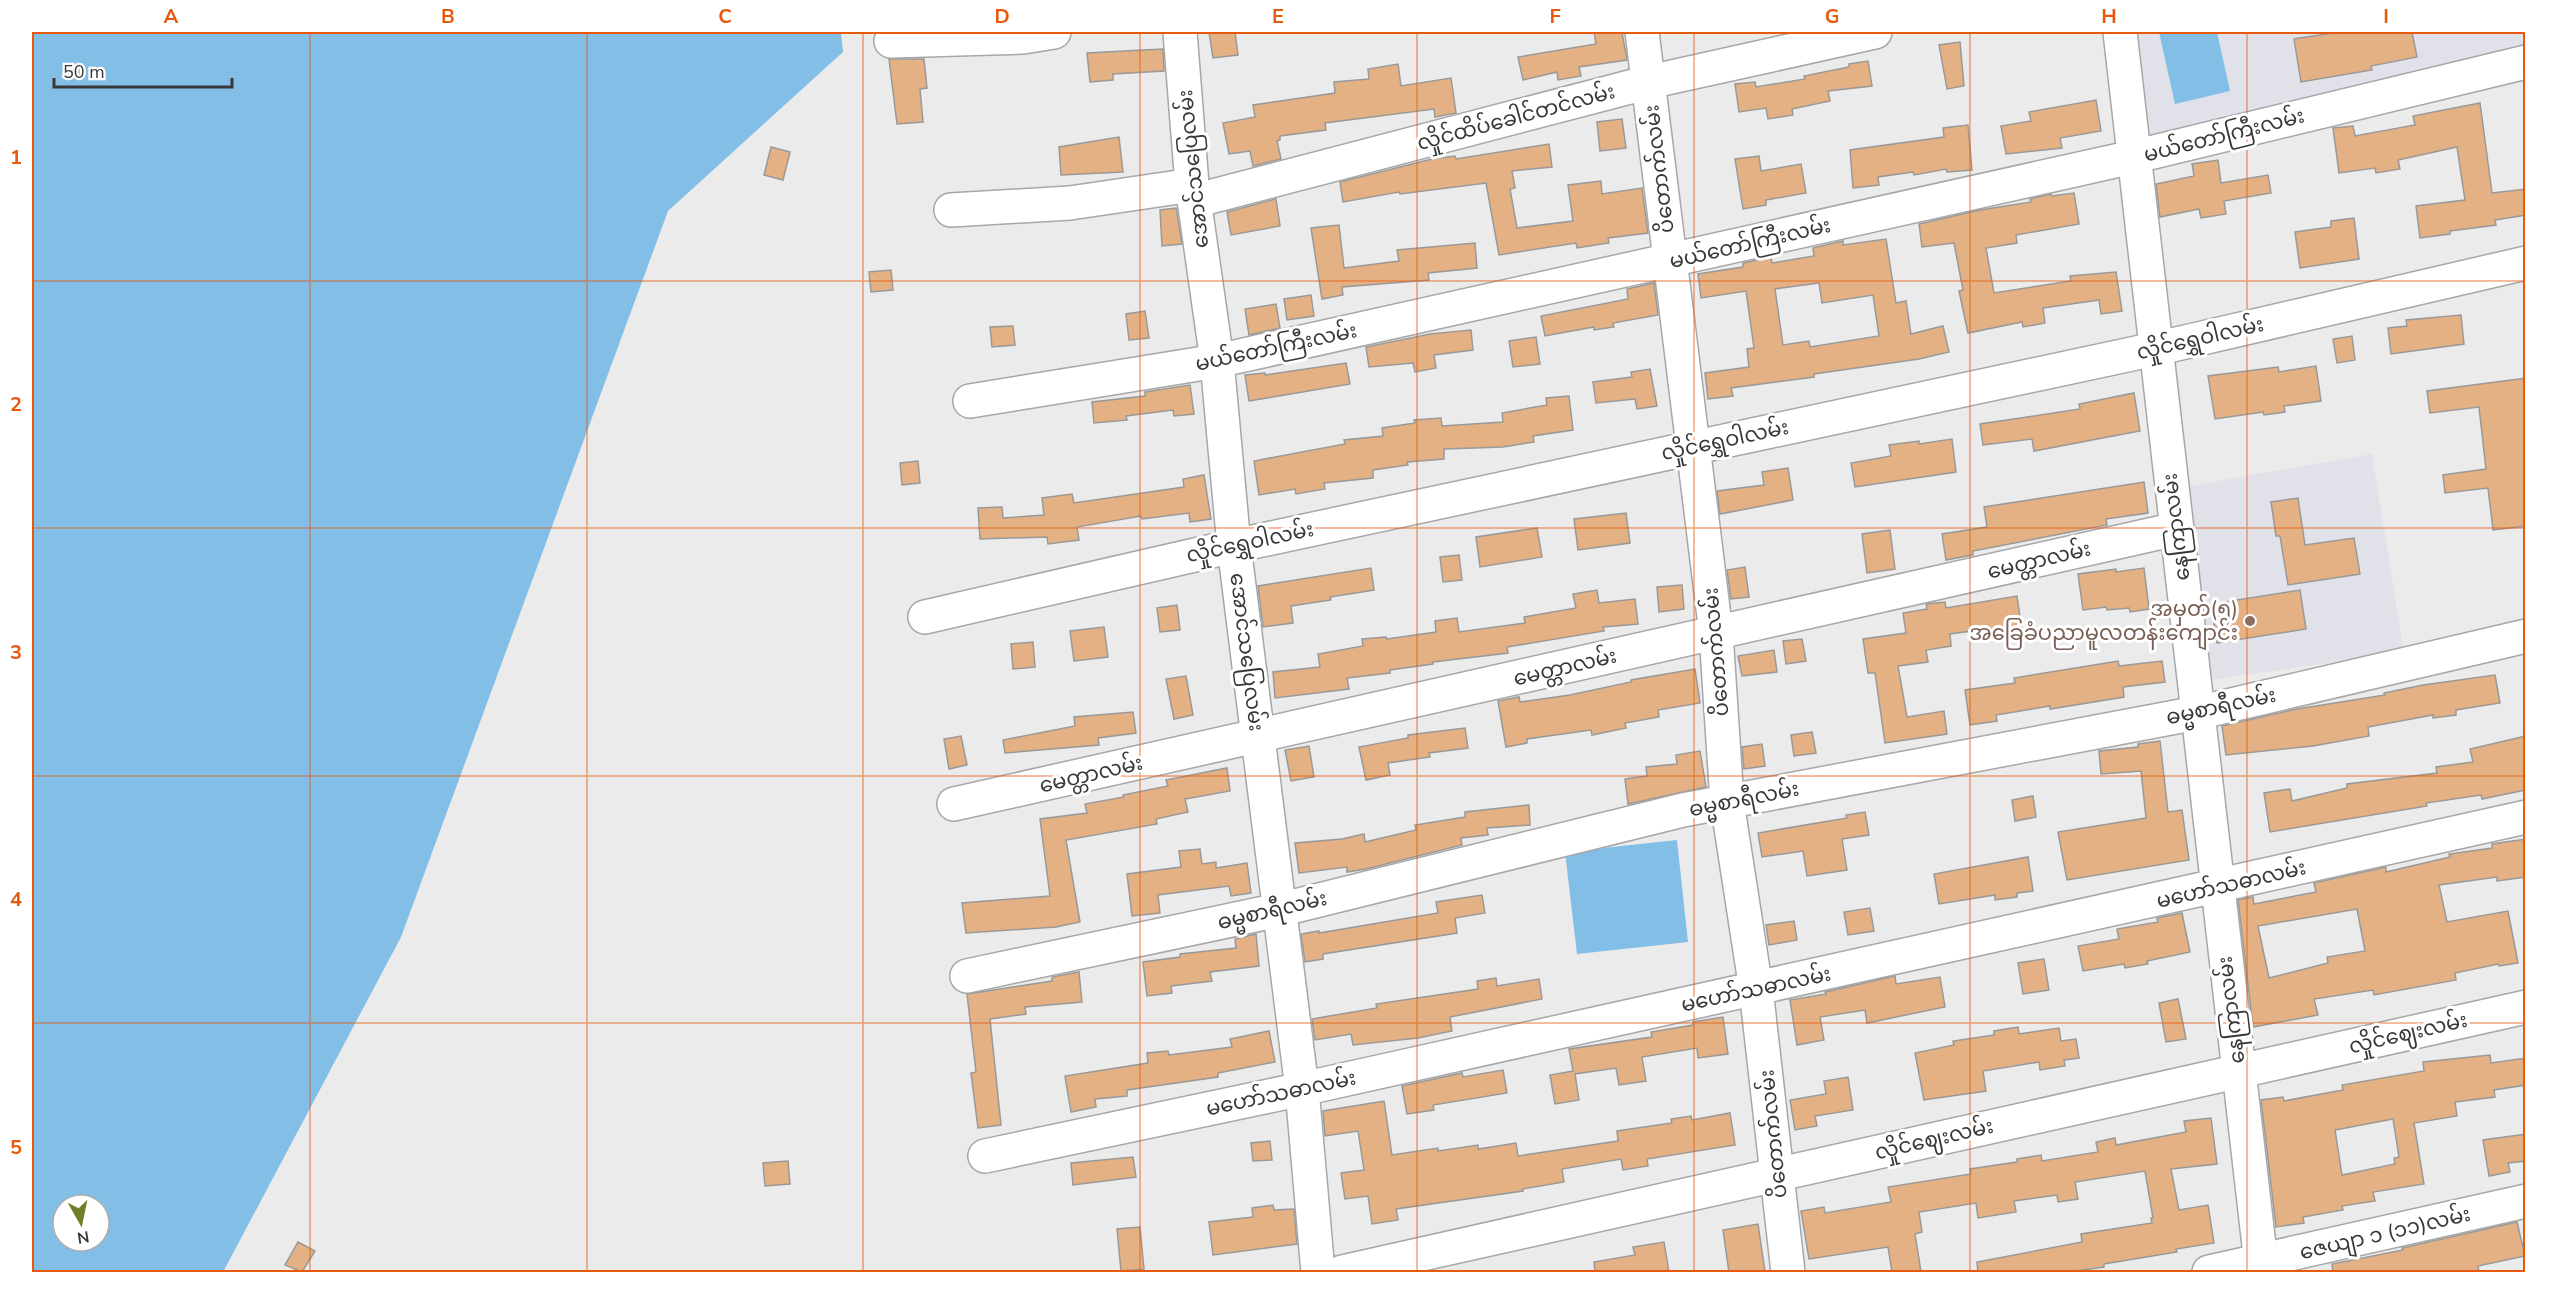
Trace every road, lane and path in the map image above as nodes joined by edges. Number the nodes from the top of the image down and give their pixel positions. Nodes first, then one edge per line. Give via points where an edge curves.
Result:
1 (1054, 32) edge
2 (1180, 32) edge
3 (1642, 32) edge
4 (1875, 32) edge
5 (2120, 32) edge
6 (891, 41) dead end
7 (2526, 63) edge
8 (1649, 82) junction
9 (2133, 157) junction
10 (1193, 193) junction
11 (951, 210) dead end
12 (1670, 261) junction
13 (2526, 263) edge
14 (2155, 349) junction
15 (1217, 361) junction
16 (970, 401) dead end
17 (1694, 447) junction
18 (2176, 529) junction
19 (1234, 546) junction
20 (925, 616) dead end
21 (1716, 633) junction
22 (2526, 636) edge
23 (2197, 713) junction
24 (1257, 737) junction
25 (1727, 802) junction
26 (954, 804) dead end
27 (2526, 817) edge
28 (2217, 887) junction
29 (1279, 910) junction
30 (967, 976) dead end
31 (1756, 989) junction
32 (2526, 1007) edge
33 (2238, 1071) junction
34 (1302, 1089) junction
35 (985, 1156) dead end
36 (1777, 1174) junction
37 (2526, 1200) edge
38 (2261, 1267) edge
39 (1318, 1272) edge
40 (1342, 1272) edge
41 (1788, 1272) edge
42 (2209, 1272) edge

1 - 6 street via 1023,37
2 - 10 street, အောင်သပြေလမ်း
3 - 8 street, ပိတောက်လမ်း
4 - 8 street, လှိုင်ထိပ်ခေါင်တင်လမ်း
5 - 9 street, နေကြာလမ်း
7 - 9 street, မယ်တော်ကြီးလမ်း
8 - 10 street, လှိုင်ထိပ်ခေါင်တင်လမ်း
8 - 12 street, ပိတောက်လမ်း
9 - 12 street, မယ်တော်ကြီးလမ်း
9 - 14 street, နေကြာလမ်း
10 - 11 street, လှိုင်ထိပ်ခေါင်တင်လမ်း
10 - 15 street, အောင်သပြေလမ်း
12 - 15 street, မယ်တော်ကြီးလမ်း
12 - 17 street, ပိတောက်လမ်း
13 - 14 street, လှိုင်ရွှေဝါလမ်း
14 - 17 street, လှိုင်ရွှေဝါလမ်း
14 - 18 street, နေကြာလမ်း
15 - 16 street, မယ်တော်ကြီးလမ်း
15 - 19 street, အောင်သပြေလမ်း
17 - 19 street, လှိုင်ရွှေဝါလမ်း
17 - 21 street, ပိတောက်လမ်း
18 - 21 street, မေတ္တာလမ်း
18 - 23 street, နေကြာလမ်း
19 - 20 street, လှိုင်ရွှေဝါလမ်း
19 - 24 street, အောင်သပြေလမ်း
21 - 24 street, မေတ္တာလမ်း
21 - 25 street, ပိတောက်လမ်း
22 - 23 street, ဓမ္မစာရီလမ်း
23 - 25 street, ဓမ္မစာရီလမ်း
23 - 28 street, နေကြာလမ်း
24 - 26 street, မေတ္တာလမ်း
24 - 29 street, အောင်သပြေလမ်း
25 - 29 street, ဓမ္မစာရီလမ်း
25 - 31 street, ပိတောက်လမ်း
27 - 28 street, မဟော်သဓာလမ်း
28 - 31 street, မဟော်သဓာလမ်း
28 - 33 street, နေကြာလမ်း
29 - 30 street, ဓမ္မစာရီလမ်း
29 - 34 street, အောင်သပြေလမ်း
31 - 34 street, မဟော်သဓာလမ်း
31 - 36 street, ပိတောက်လမ်း
32 - 33 street, လှိုင်ဈေးလမ်း
33 - 36 street, လှိုင်ဈေးလမ်း
33 - 38 street, နေကြာလမ်း
34 - 35 street, မဟော်သဓာလမ်း
34 - 39 street, အောင်သပြေလမ်း
36 - 40 street, လှိုင်ဈေးလမ်း
36 - 41 street, ပိတောက်လမ်း
37 - 38 street, ဇေယျာ ၁ (၁၁)လမ်း
38 - 42 street, ဇေယျာ ၁ (၁၁)လမ်း

